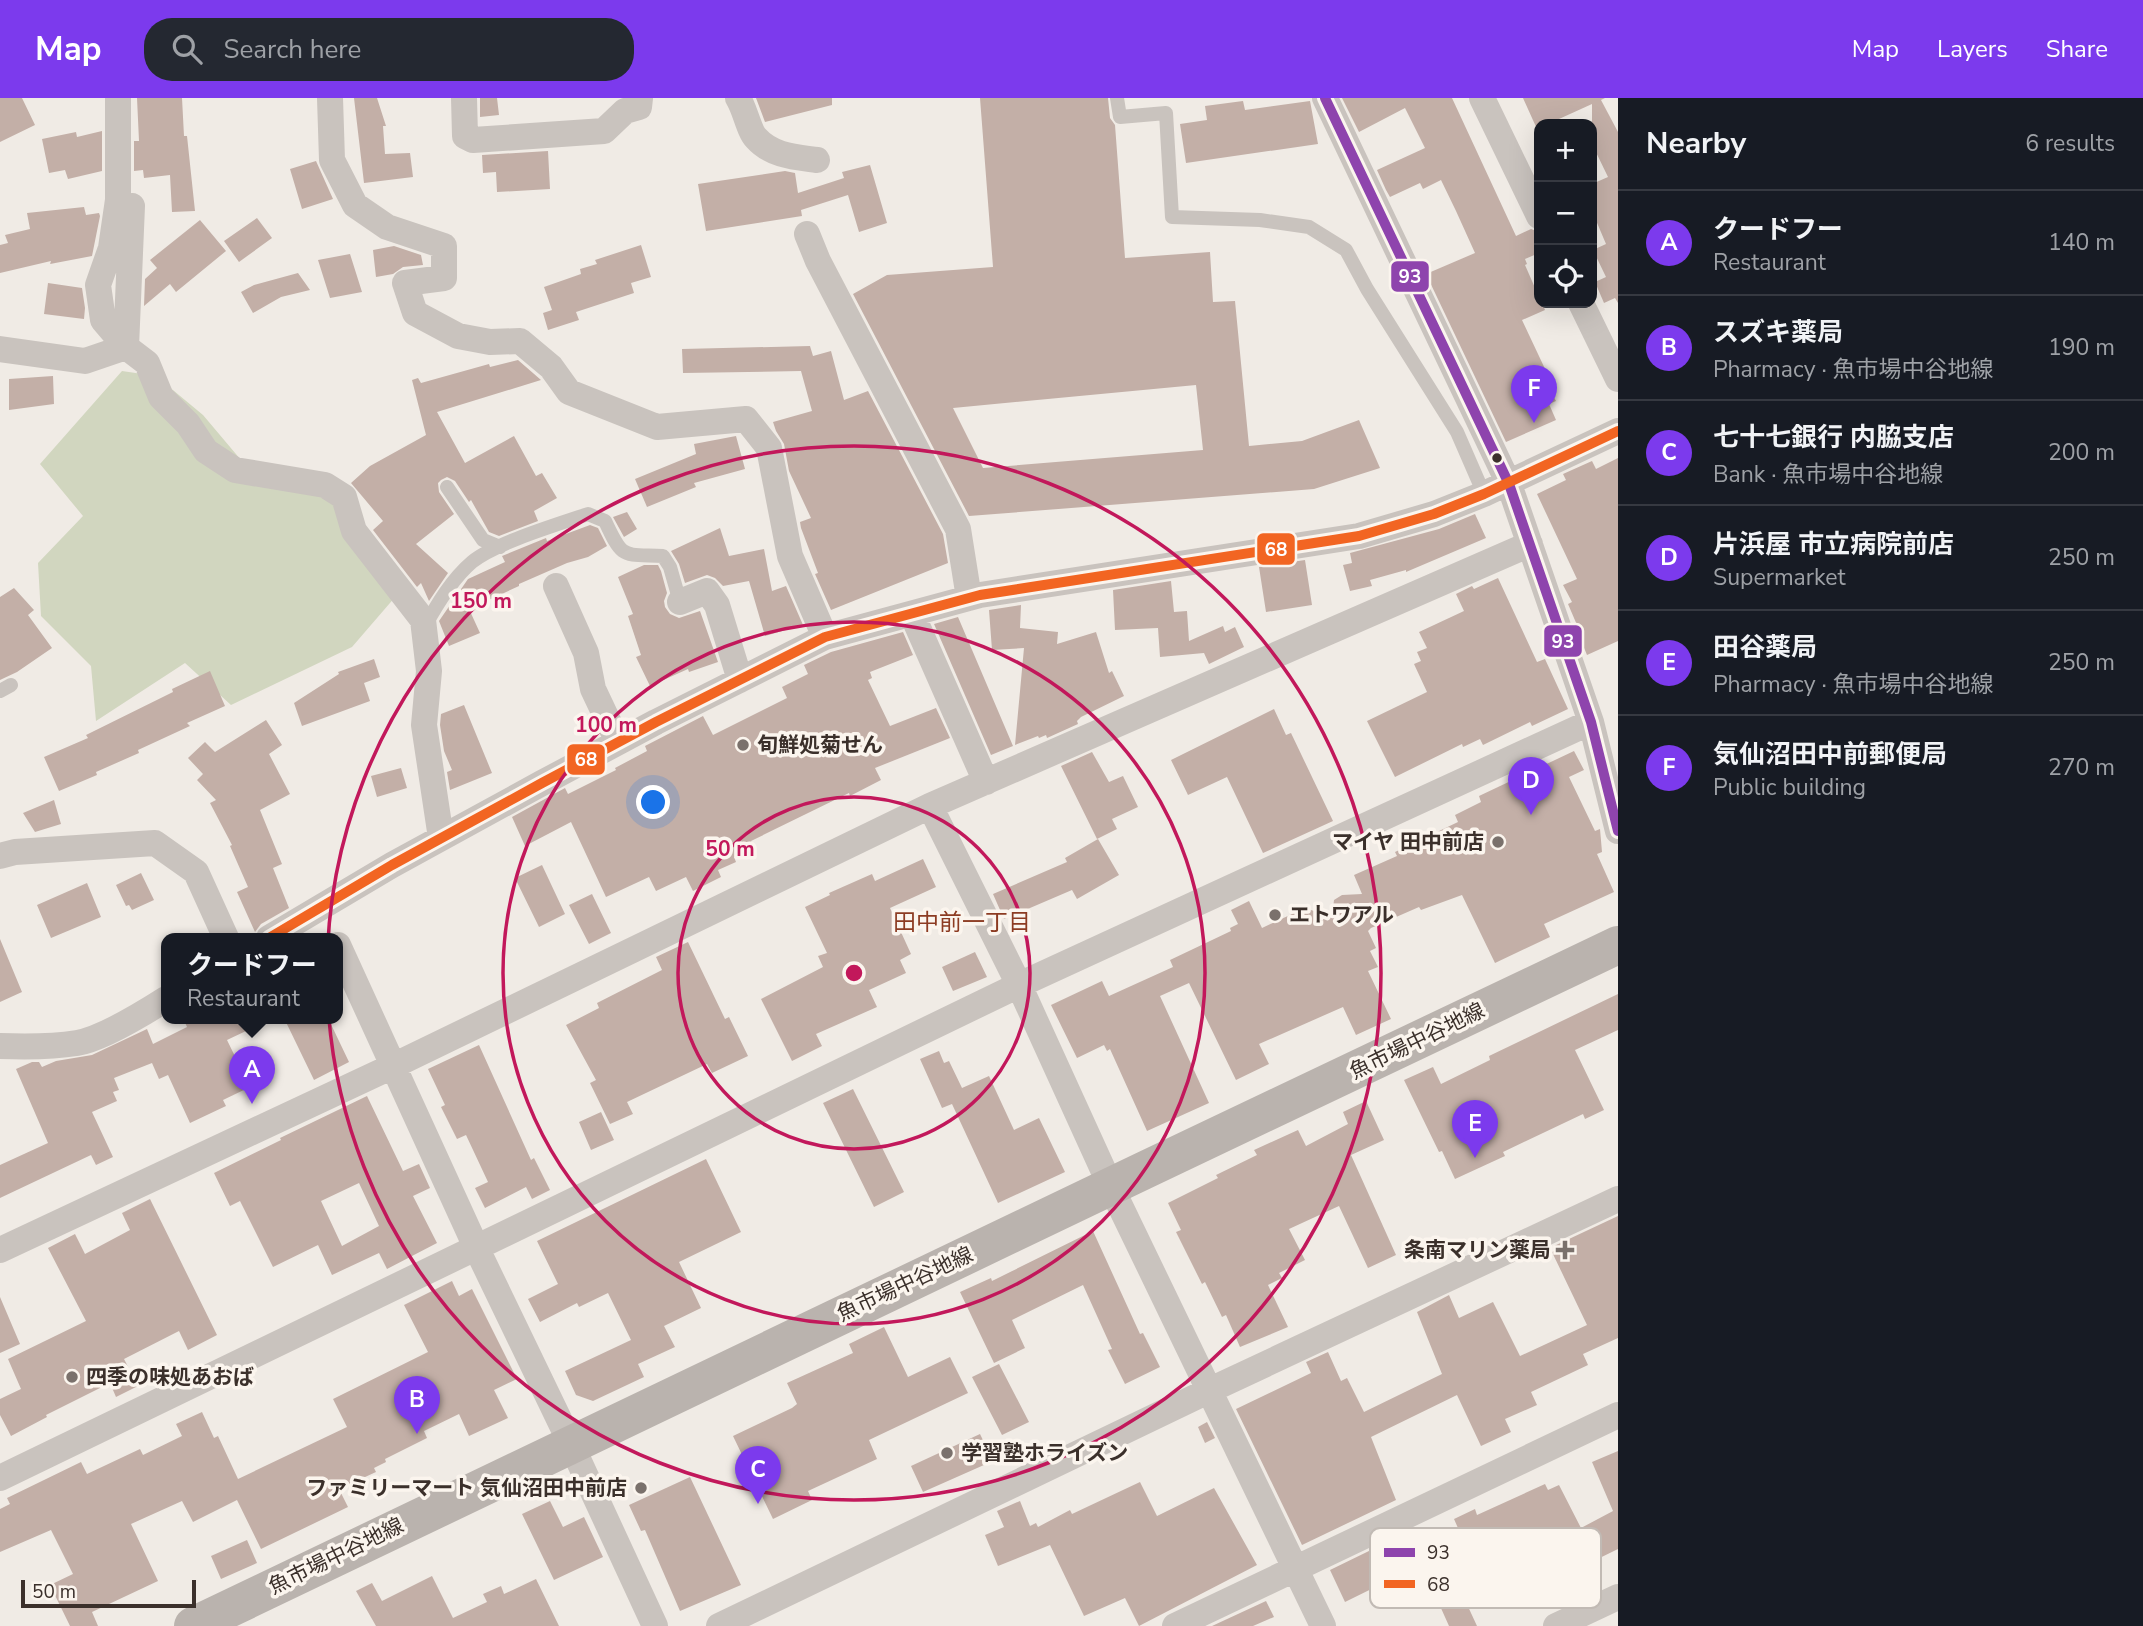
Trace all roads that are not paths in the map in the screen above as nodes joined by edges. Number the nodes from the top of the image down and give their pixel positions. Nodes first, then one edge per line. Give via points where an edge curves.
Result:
1 (118, 98) edge
2 (136, 98) edge
3 (330, 98) edge
4 (464, 98) edge
5 (640, 98) edge
6 (738, 98) edge
7 (1117, 98) edge
8 (1325, 98) edge
9 (1482, 98) edge
10 (817, 160) dead end
11 (1534, 206) edge
12 (807, 234) dead end
13 (1583, 308) edge
14 (126, 347) junction
15 (0, 349) edge
16 (1618, 379) edge
17 (1618, 430) edge
18 (1509, 484) junction
19 (447, 487) dead end
20 (1484, 494) junction
21 (1530, 544) junction
22 (500, 547) junction
23 (556, 586) dead end
24 (969, 598) junction
25 (680, 602) joint
26 (912, 614) junction
27 (424, 629) junction
28 (825, 638) junction
29 (740, 680) junction
30 (1591, 722) junction
31 (618, 742) junction
32 (986, 782) junction
33 (930, 806) junction
34 (1618, 831) edge
35 (442, 838) junction
36 (0, 856) edge
37 (321, 908) junction
38 (224, 933) edge
39 (278, 933) edge
40 (332, 933) edge
41 (1618, 945) edge
42 (343, 956) edge
43 (1019, 985) junction
44 (161, 1002) edge
45 (0, 1046) edge
46 (393, 1066) junction
47 (1111, 1187) junction
48 (1618, 1199) edge
49 (476, 1247) junction
50 (0, 1250) edge
51 (1208, 1391) junction
52 (1618, 1415) edge
53 (570, 1442) junction
54 (0, 1478) edge
55 (1380, 1528) edge
56 (1370, 1533) edge
57 (1296, 1568) junction
58 (1618, 1597) edge
59 (1601, 1605) edge
60 (1594, 1608) edge
61 (193, 1626) edge
62 (655, 1626) edge
63 (719, 1626) edge
64 (1175, 1626) edge
65 (1323, 1626) edge
66 (1556, 1626) edge

1 - 14 street via 118,200 111,248 98,285 103,320
2 - 14 street
3 - 28 street via 332,160 355,205 387,227 444,246 444,278 405,283 415,313 458,336 520,341 551,367 569,392 657,427 746,419 769,448 790,556
4 - 5 street via 465,136 473,140 604,131 625,111 639,107
6 - 10 street via 755,137 780,155
7 - 20 lane via 1120,117 1166,113 1172,217 1309,227 1346,250 1457,432
8 - 18 street
9 - 11 street
12 - 24 street via 958,529
13 - 16 street
14 - 15 street via 85,362
14 - 27 street via 147,363 160,397 188,424 206,451 235,470 325,485 344,497 354,531 423,620
17 - 18 street
18 - 20 street
18 - 21 street
19 - 22 lane via 483,540
20 - 24 street via 1359,536
21 - 30 street
21 - 32 street
22 - 25 lane via 588,514 605,521 617,547 628,556 663,556
22 - 27 lane via 473,561 440,599
23 - 31 street via 586,653 593,689
24 - 26 street
25 - 29 street via 706,592 717,605
26 - 28 street
26 - 32 street
27 - 35 street via 429,671 424,725
28 - 29 street
29 - 31 street
30 - 34 street
30 - 43 street
31 - 35 street
32 - 33 street
33 - 43 street
33 - 46 street
35 - 37 street
36 - 38 street via 155,843 197,872
37 - 39 street
37 - 40 street
41 - 47 street, 魚市場中谷地線
42 - 46 street
43 - 47 street
43 - 49 street
44 - 45 street via 80,1043
46 - 49 street
46 - 50 street
47 - 51 street
47 - 53 street, 魚市場中谷地線
48 - 51 street
49 - 53 street
49 - 54 street
51 - 57 street
51 - 63 street
52 - 55 street
53 - 61 street, 魚市場中谷地線
53 - 62 street
56 - 57 street
57 - 64 street
57 - 65 street
58 - 59 street
60 - 66 street

